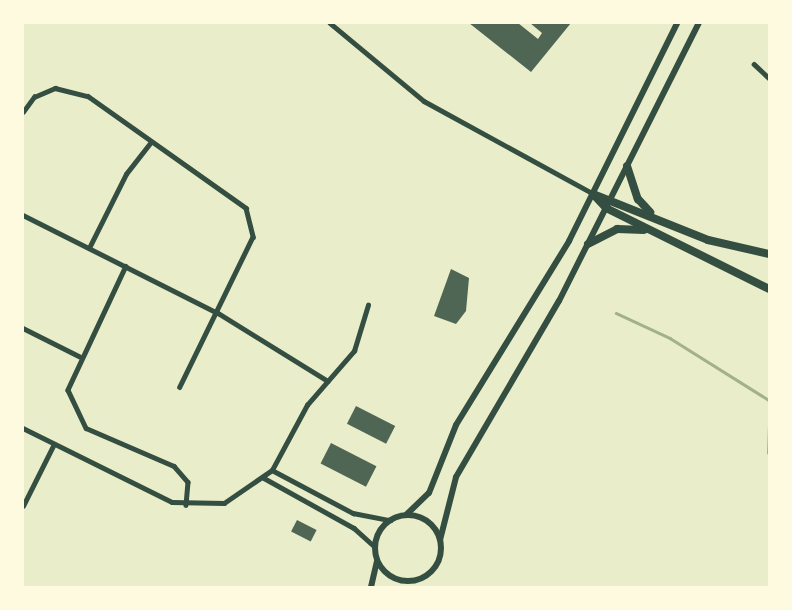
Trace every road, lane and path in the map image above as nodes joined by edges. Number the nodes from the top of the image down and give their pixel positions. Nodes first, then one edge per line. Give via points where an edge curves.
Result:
1 (330, 23) edge
2 (677, 23) edge
3 (699, 23) edge
4 (754, 64) dead end
5 (769, 78) edge
6 (23, 112) edge
7 (150, 142) junction
8 (627, 166) junction
9 (593, 194) junction
10 (611, 197) junction
11 (606, 208) junction
12 (23, 215) edge
13 (654, 217) junction
14 (655, 232) junction
15 (587, 244) junction
16 (90, 246) junction
17 (769, 254) edge
18 (125, 266) junction
19 (769, 289) edge
20 (368, 305) dead end
21 (218, 313) junction
22 (23, 328) edge
23 (79, 356) junction
24 (328, 381) junction
25 (180, 387) dead end
26 (23, 430) edge
27 (54, 444) junction
28 (272, 470) junction
29 (264, 478) junction
30 (187, 505) junction
31 (23, 506) edge
32 (407, 514) junction
33 (390, 520) junction
34 (440, 540) junction
35 (374, 547) junction
36 (377, 561) junction
37 (414, 580) junction
38 (371, 587) edge
39 (402, 587) edge

1 - 9 street via 424,101
2 - 9 main road
3 - 8 main road
4 - 5 street
6 - 7 street via 44,91 66,88 126,120
7 - 16 street via 126,174
7 - 21 street via 228,190 250,218 253,237
8 - 10 main road
8 - 13 highway via 638,200
9 - 10 highway
9 - 11 highway
9 - 32 main road via 456,425 429,493
10 - 11 main road
10 - 13 highway
11 - 14 highway
11 - 15 main road
12 - 16 street
13 - 17 highway via 708,240
14 - 15 highway via 617,229
14 - 19 highway
15 - 34 main road via 456,477
16 - 18 street
18 - 21 street
18 - 23 street
20 - 24 street via 354,351
21 - 24 street
21 - 25 street
22 - 23 street
23 - 30 street via 68,390 74,411 86,428 174,466 188,482
24 - 28 street via 297,421
26 - 27 street
27 - 30 street
27 - 31 street
28 - 29 street
28 - 33 street via 357,515
29 - 30 street via 224,503
29 - 35 street via 354,528
32 - 33 main road
32 - 34 main road via 427,521
33 - 35 main road
34 - 37 main road via 434,569
35 - 36 main road
36 - 37 main road via 391,576
36 - 38 main road
37 - 39 main road

